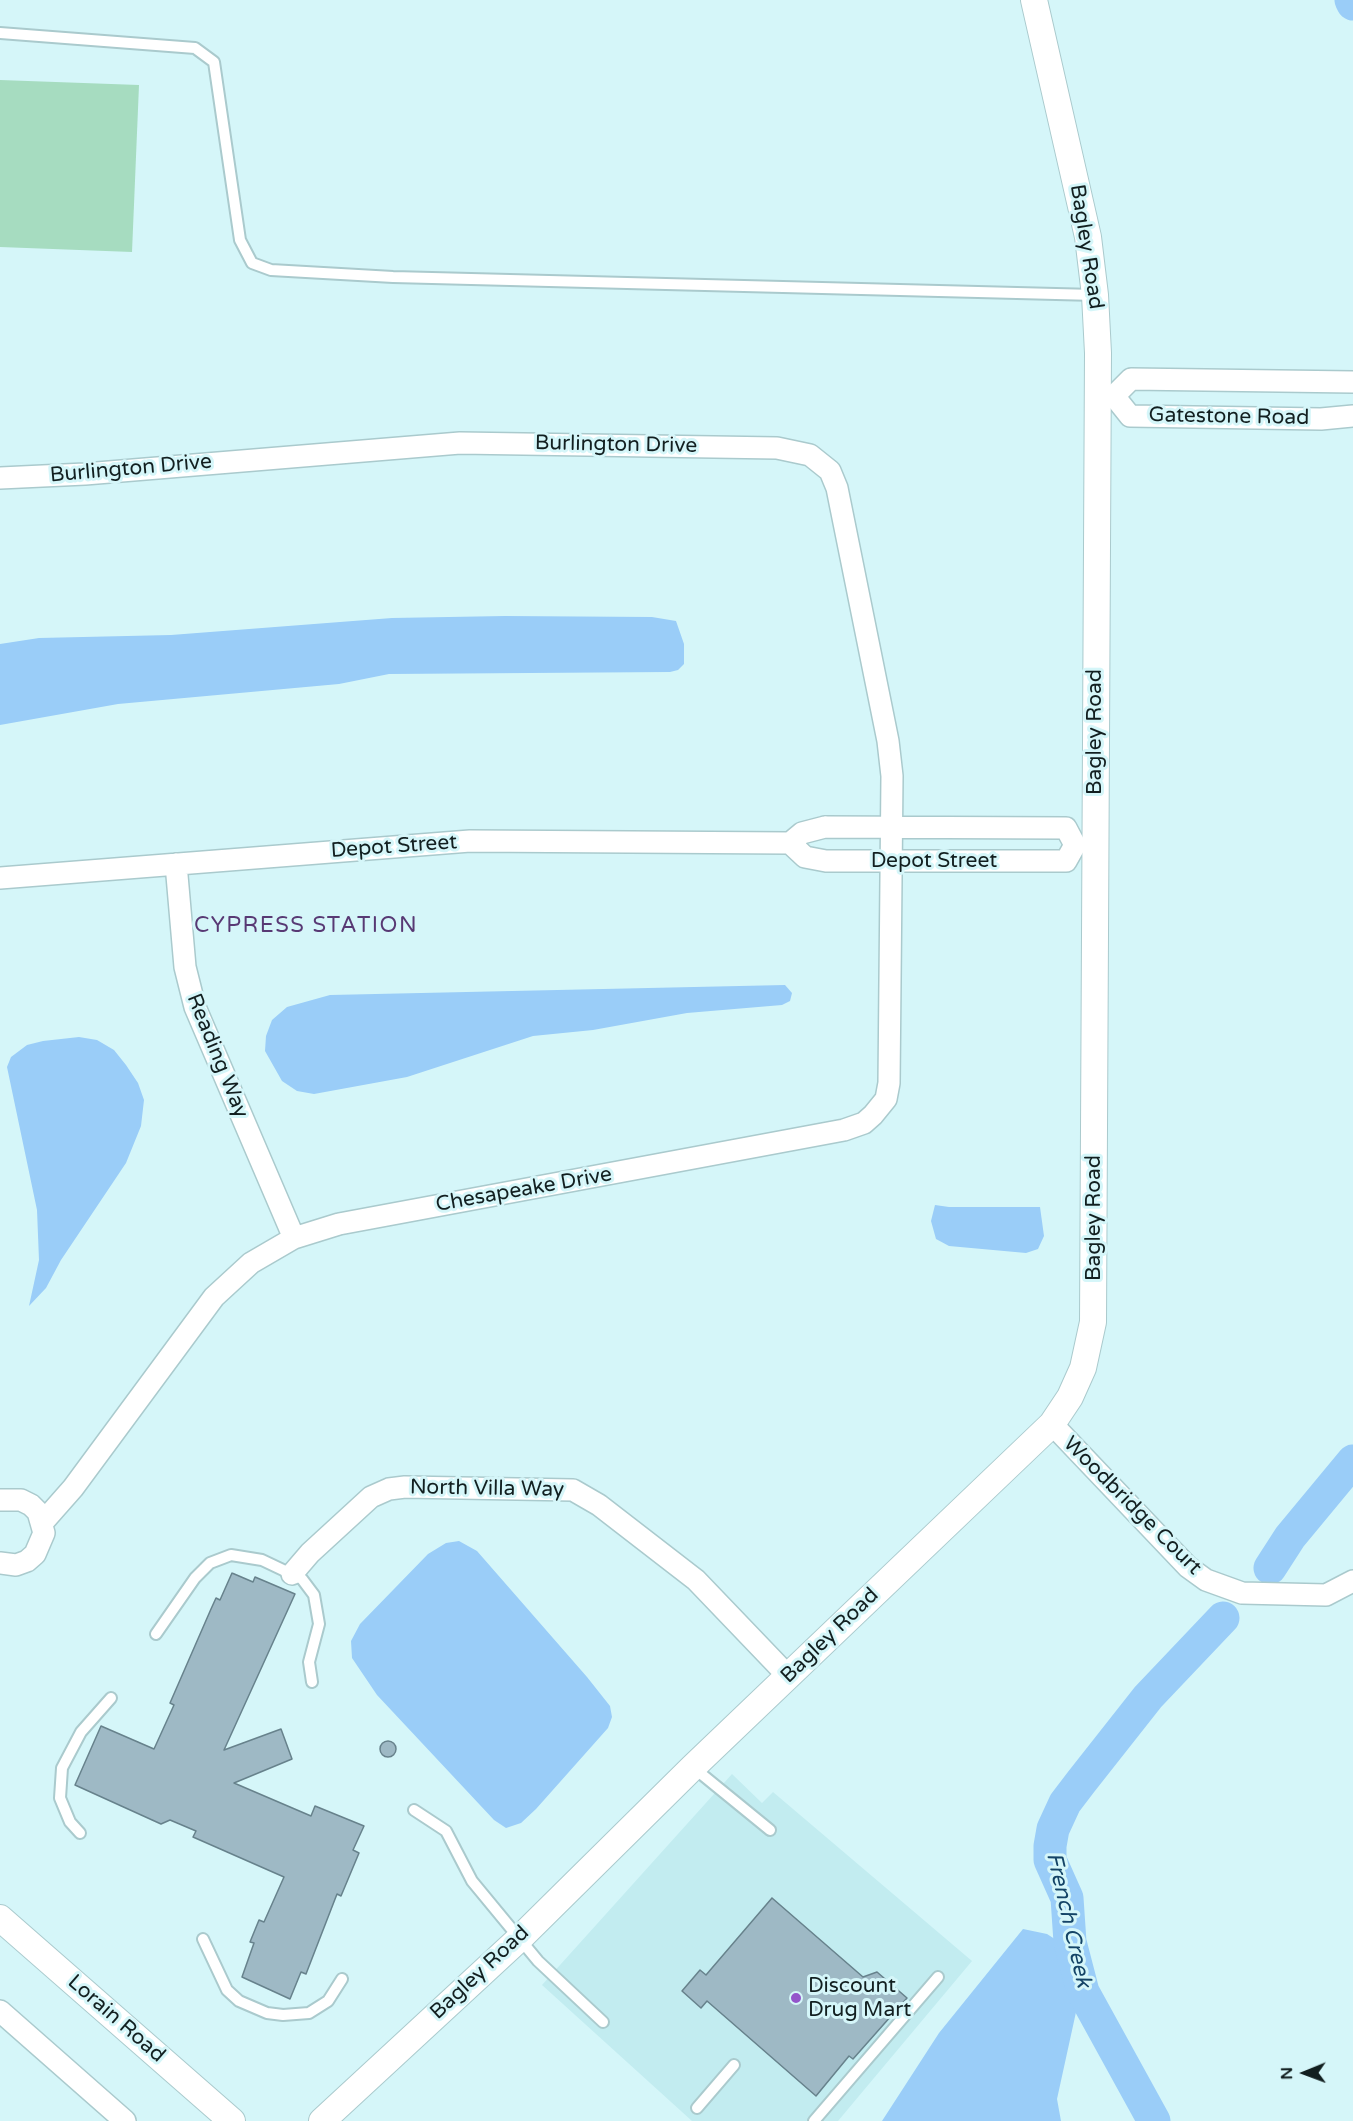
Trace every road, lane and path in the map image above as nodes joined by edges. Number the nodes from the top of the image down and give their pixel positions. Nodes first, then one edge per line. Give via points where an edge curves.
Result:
1 (1034, 0) edge
2 (0, 33) edge
3 (1095, 295) junction
4 (1353, 382) edge
5 (1106, 396) junction
6 (1353, 416) edge
7 (0, 478) edge
8 (891, 827) junction
9 (790, 843) junction
10 (1085, 845) junction
11 (890, 861) junction
12 (176, 864) junction
13 (0, 879) edge
14 (294, 1238) junction
15 (1052, 1424) junction
16 (0, 1500) edge
17 (43, 1522) junction
18 (0, 1563) edge
19 (292, 1574) junction
20 (1353, 1581) edge
21 (156, 1634) dead end
22 (788, 1676) junction
23 (312, 1682) dead end
24 (111, 1698) dead end
25 (693, 1767) junction
26 (414, 1810) dead end
27 (770, 1830) dead end
28 (80, 1833) dead end
29 (0, 1918) edge
30 (520, 1938) junction
31 (203, 1939) dead end
32 (938, 1977) dead end
33 (342, 1979) dead end
34 (0, 2012) edge
35 (603, 2022) dead end
36 (734, 2065) dead end
37 (697, 2108) dead end
38 (125, 2121) edge
39 (231, 2121) edge
40 (322, 2121) edge
41 (814, 2121) edge

1 - 3 street, Bagley Road via 1080,200
2 - 3 lane via 195,48 214,62 240,240 252,263 271,270 393,278
3 - 5 street, Bagley Road
4 - 5 street, Gatestone Road via 1131,379
5 - 6 street, Gatestone Road via 1130,416
5 - 10 street, Bagley Road
7 - 8 street, Burlington Drive via 460,443 777,448 810,455 830,471 837,488 888,741
8 - 9 street, Depot Street via 825,827 802,833
8 - 10 street, Depot Street via 1066,828
8 - 11 street, Burlington Drive
9 - 11 street, Depot Street via 805,857 817,861
9 - 12 street, Depot Street via 470,842
10 - 11 street, Depot Street via 1066,861
10 - 15 street, Bagley Road via 1093,1322 1083,1368
11 - 14 street, Chesapeake Drive via 889,1083 882,1105 864,1123 823,1134 350,1222
12 - 13 street, Depot Street
12 - 14 street, Reading Way via 184,968 192,997
14 - 17 street, Chesapeake Drive via 251,1263 214,1297 79,1480
15 - 20 street, Woodbridge Court via 1188,1568 1206,1580 1242,1593 1316,1594 1332,1593
15 - 22 street, Bagley Road
16 - 17 street via 21,1500 38,1512
17 - 18 street, Chesapeake Drive via 44,1533 35,1554 16,1565
19 - 21 lane via 251,1557 220,1558 195,1578
19 - 22 street, North Villa Way via 371,1497 389,1490 573,1490 599,1505 696,1580
19 - 23 lane via 308,1586 319,1614 309,1662
22 - 25 street, Bagley Road
24 - 28 lane via 81,1732 62,1768 60,1798 70,1822
25 - 27 lane
25 - 30 street, Bagley Road
26 - 30 lane via 446,1831 472,1881
29 - 39 street, Lorain Road
30 - 35 lane via 538,1961
30 - 40 street, Bagley Road
31 - 33 lane via 227,1990 239,2001 267,2013 309,2013 328,2001
32 - 41 lane
34 - 38 street
36 - 37 lane

